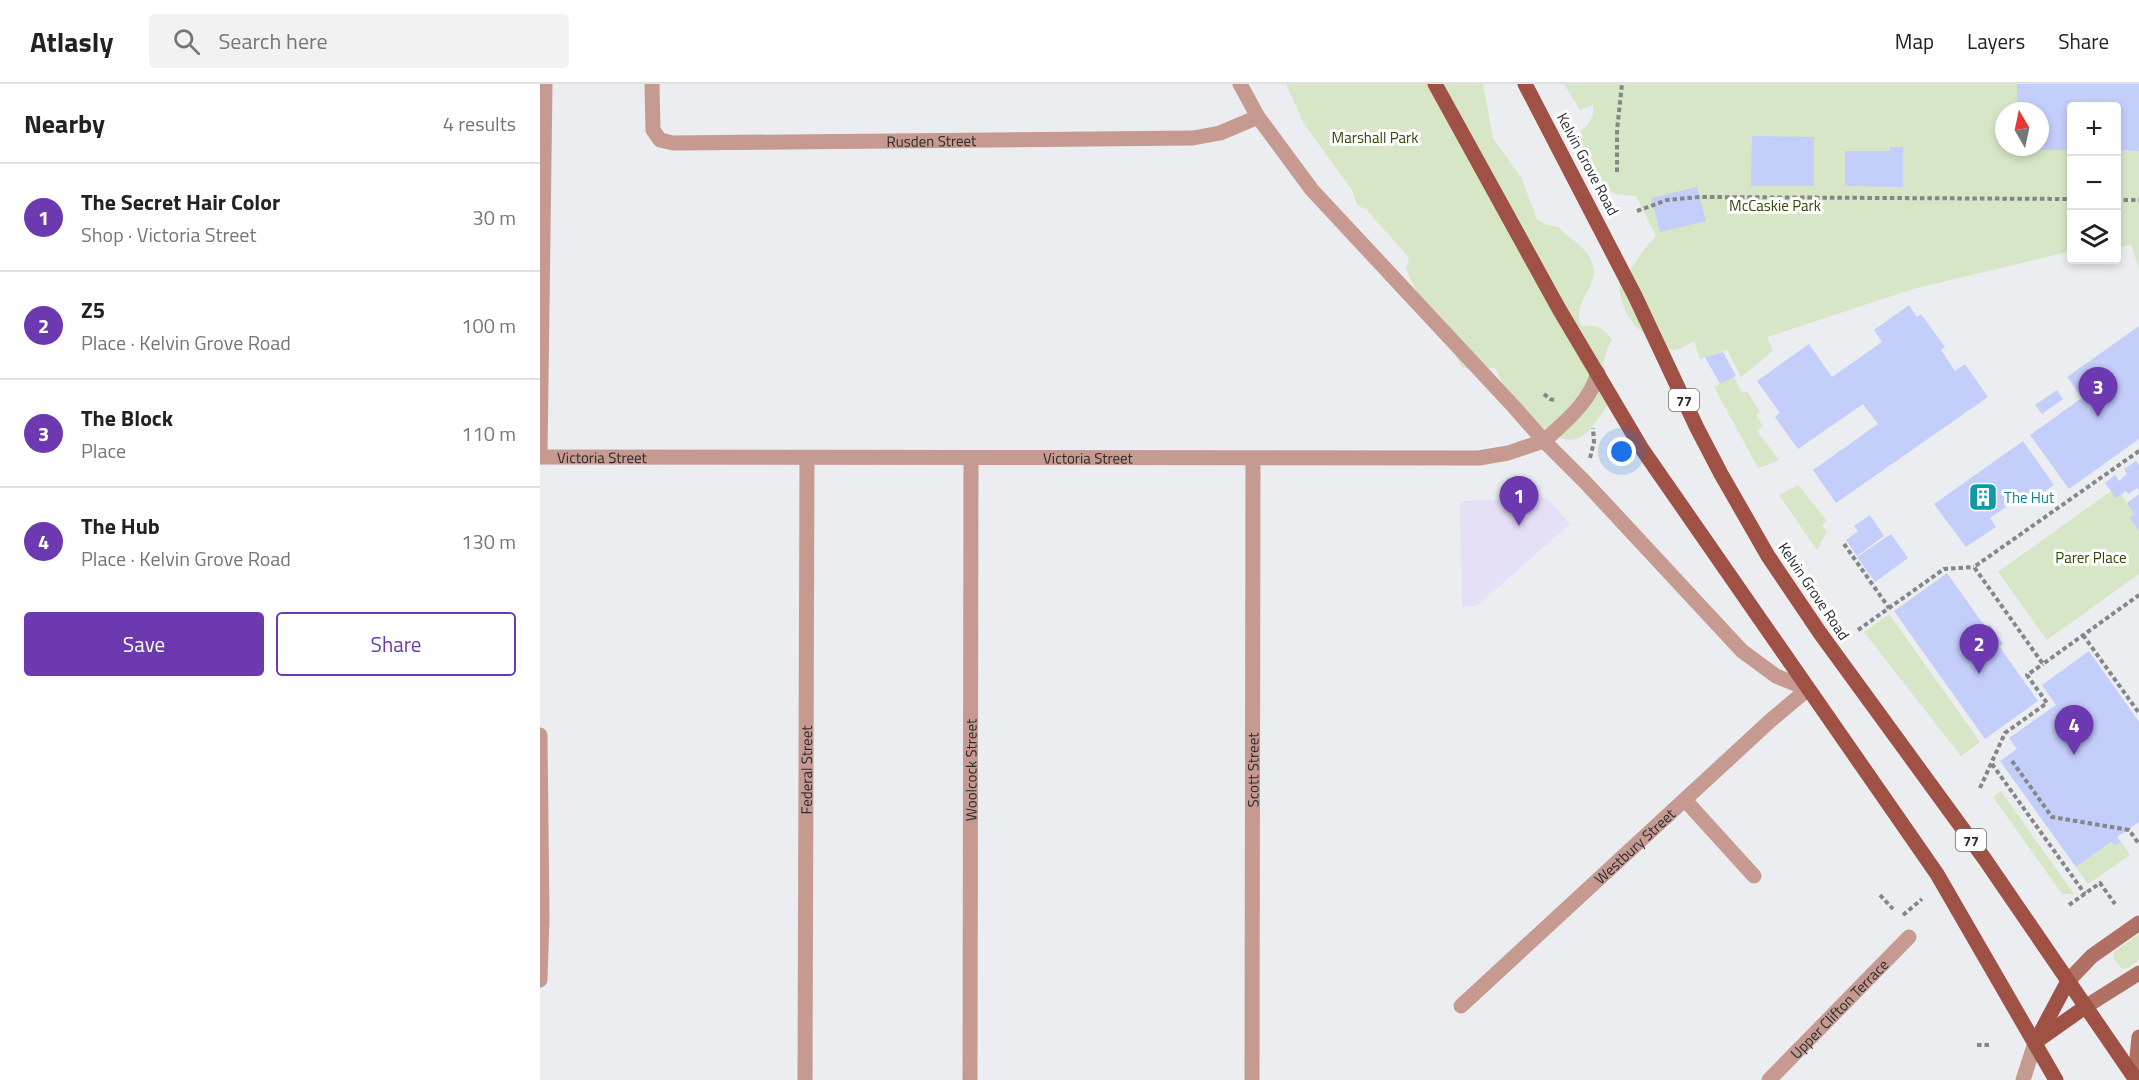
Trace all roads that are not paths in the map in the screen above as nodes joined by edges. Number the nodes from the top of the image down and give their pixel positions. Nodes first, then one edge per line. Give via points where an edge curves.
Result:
1 (545, 84) edge
2 (652, 84) edge
3 (1240, 84) edge
4 (1435, 84) edge
5 (1525, 84) edge
6 (1258, 117) junction
7 (1598, 373) junction
8 (1544, 441) junction
9 (540, 457) edge
10 (807, 458) junction
11 (972, 459) junction
12 (1253, 459) junction
13 (1808, 689) junction
14 (540, 735) edge
15 (1685, 800) junction
16 (1754, 876) dead end
17 (2139, 923) edge
18 (1909, 937) dead end
19 (2139, 973) edge
20 (540, 980) edge
21 (2068, 981) junction
22 (1461, 1006) dead end
23 (2085, 1007) junction
24 (2139, 1037) edge
25 (2035, 1043) junction
26 (2136, 1079) edge
27 (805, 1080) edge
28 (970, 1080) edge
29 (1252, 1080) edge
30 (1769, 1080) edge
31 (2023, 1080) edge
32 (2056, 1080) edge

1 - 9 street
2 - 6 street, Rusden Street via 652,130 660,140 673,143 1193,138 1220,133
3 - 6 street
4 - 7 main road
5 - 21 main road, Kelvin Grove Road / 77 via 1635,296 1702,437 1768,556
6 - 8 street via 1325,205
7 - 8 street, Victoria Street via 1585,402
7 - 13 main road via 1642,449
8 - 12 street, Victoria Street via 1499,456 1479,458
8 - 13 street via 1742,651 1776,676
9 - 10 street, Victoria Street
10 - 11 street, Victoria Street
10 - 27 street, Federal Street
11 - 12 street, Victoria Street
11 - 28 street, Woolcock Street
12 - 29 street, Scott Street
13 - 15 street, Westbury Street
13 - 25 main road via 1936,874
14 - 20 street
15 - 16 street
15 - 22 street, Westbury Street
17 - 21 street via 2092,956
18 - 30 street, Upper Clifton Terrace
19 - 23 street
21 - 23 main road, Kelvin Grove Road / 77
21 - 25 main road
23 - 25 main road
23 - 26 main road, Kelvin Grove Road / 77
24 - 26 street
25 - 31 street
25 - 32 main road

